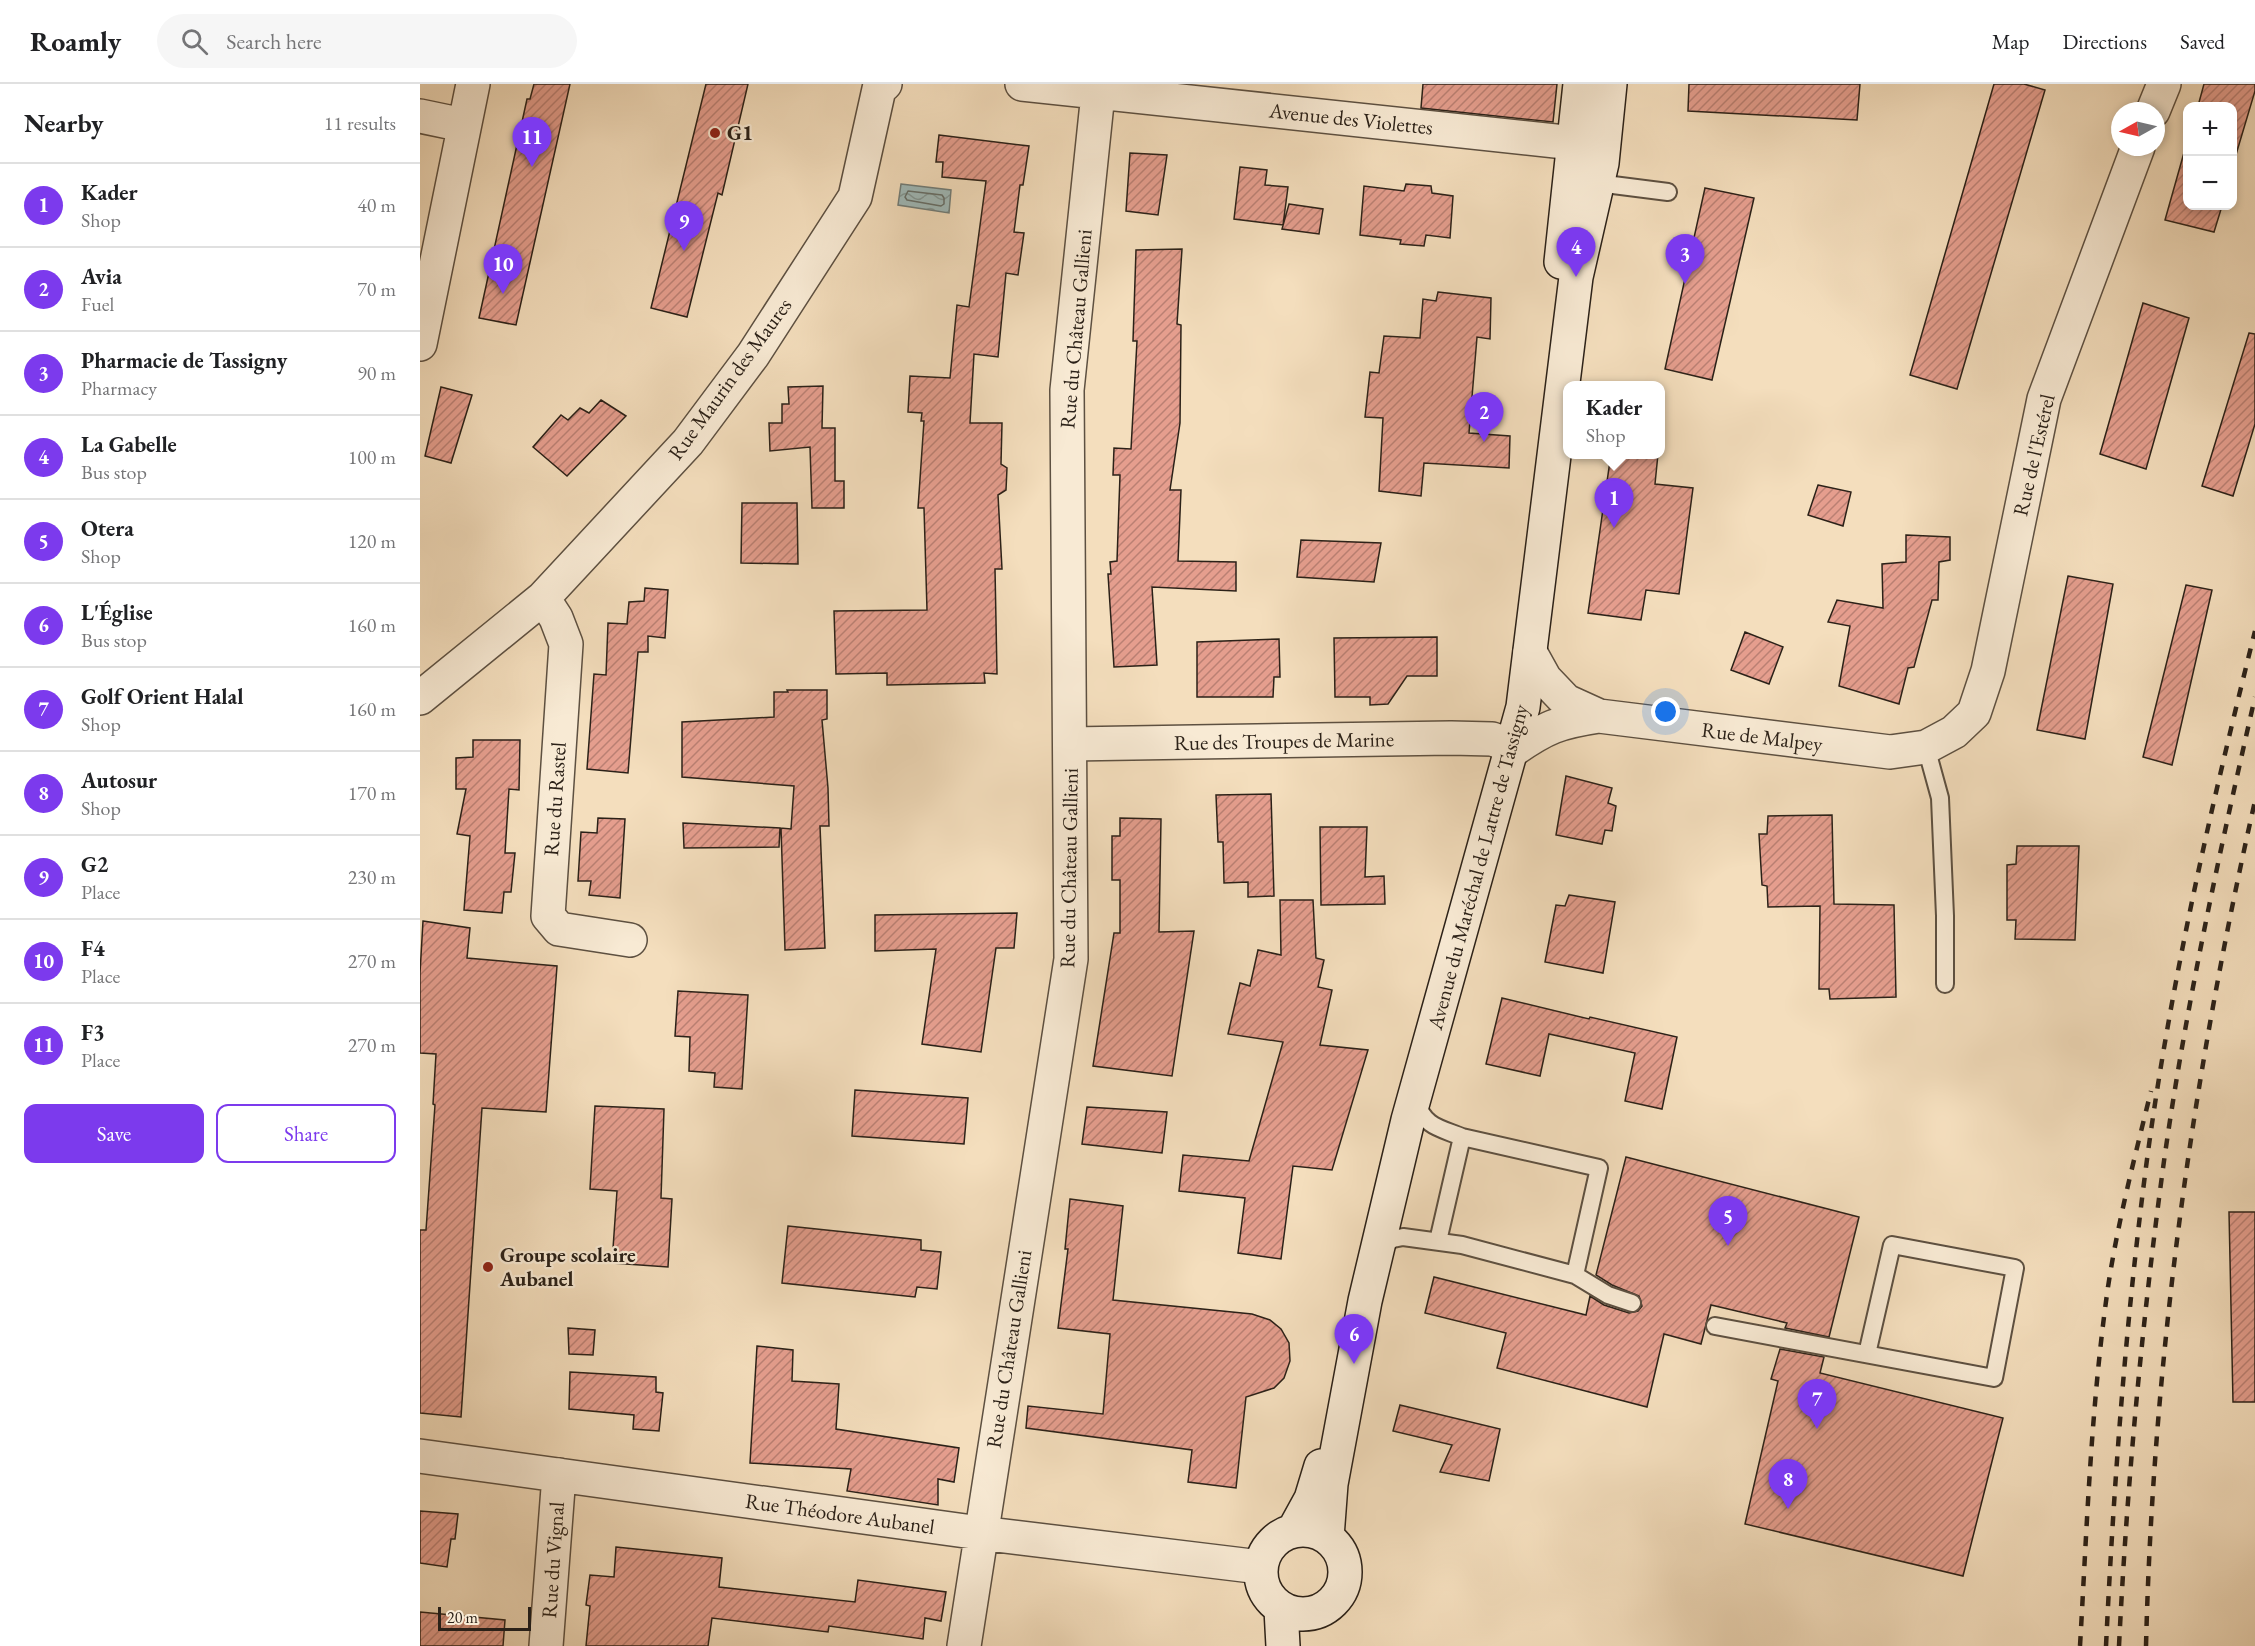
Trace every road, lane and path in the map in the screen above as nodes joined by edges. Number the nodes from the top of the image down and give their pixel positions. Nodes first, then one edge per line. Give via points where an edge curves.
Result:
1 (472, 84) edge
2 (885, 84) edge
3 (1022, 84) edge
4 (1580, 84) edge
5 (1593, 84) edge
6 (1610, 84) edge
7 (2164, 84) edge
8 (1099, 88) edge
9 (2157, 102) edge
10 (420, 116) edge
11 (463, 125) junction
12 (1574, 143) junction
13 (2135, 156) edge
14 (1598, 180) junction
15 (1668, 192) dead end
16 (420, 344) edge
17 (1563, 381) edge
18 (1563, 383) edge
19 (543, 598) junction
20 (1530, 652) junction
21 (420, 698) edge
22 (1599, 716) junction
23 (1070, 744) junction
24 (1505, 746) junction
25 (1926, 747) junction
26 (630, 940) dead end
27 (1945, 984) dead end
28 (1414, 1096) junction
29 (1462, 1137) junction
30 (1438, 1241) junction
31 (1378, 1246) junction
32 (1575, 1275) junction
33 (1632, 1303) dead end
34 (1714, 1326) dead end
35 (1867, 1354) junction
36 (420, 1456) edge
37 (559, 1475) junction
38 (1294, 1530) junction
39 (980, 1533) junction
40 (1327, 1537) junction
41 (1260, 1567) junction
42 (1281, 1609) junction
43 (1313, 1614) junction
44 (546, 1646) edge
45 (964, 1646) edge
46 (1283, 1646) edge
47 (1304, 1646) edge

1 - 11 street
2 - 19 street, Rue Maurin des Maures via 879,89 855,197 753,355 688,442
3 - 8 street, Avenue des Violettes
4 - 12 street, Avenue du Maréchal de Lattre de Tassigny
5 - 14 lane via 1588,147 1591,176
6 - 14 street, Avenue du Maréchal de Lattre de Tassigny
7 - 9 street
8 - 12 street, Avenue des Violettes
8 - 23 street, Rue du Château Gallieni via 1067,390
10 - 11 street
11 - 16 street
12 - 24 street, Avenue du Maréchal de Lattre de Tassigny
13 - 25 street, Rue de l'Estérel via 2044,399 1988,671 1974,713 1954,732
14 - 15 lane
14 - 17 street, Avenue du Maréchal de Lattre de Tassigny via 1576,277
18 - 20 street, Avenue du Maréchal de Lattre de Tassigny
19 - 21 street, Rue Maurin des Maures
19 - 26 street, Rue du Rastel via 566,644 548,916 559,929
20 - 22 street, Rue de Malpey via 1545,679 1566,701
20 - 24 street, Avenue du Maréchal de Lattre de Tassigny via 1523,707
22 - 24 street, Rue de Malpey via 1567,721
22 - 25 street, Rue de Malpey via 1890,752
23 - 24 street, Rue des Troupes de Marine via 1451,738 1492,739
23 - 39 street, Rue du Château Gallieni via 1071,959
24 - 28 street, Avenue du Maréchal de Lattre de Tassigny
24 - 38 street, Avenue du Maréchal de Lattre de Tassigny via 1477,826 1379,1175 1351,1298 1318,1477
25 - 27 lane via 1940,798
28 - 29 lane via 1428,1124
28 - 31 street, Avenue du Maréchal de Lattre de Tassigny
29 - 30 lane
29 - 32 lane via 1599,1168
30 - 31 lane via 1403,1237
30 - 32 lane
31 - 40 street, Avenue du Maréchal de Lattre de Tassigny via 1331,1484
32 - 33 lane via 1608,1295
34 - 35 lane
35 - 35 lane via 1995,1378 2015,1268 1892,1245
36 - 37 street, Rue Théodore Aubanel
37 - 39 street, Rue Théodore Aubanel
37 - 44 street, Rue du Vignal
38 - 40 street via 1305,1529
38 - 41 street via 1266,1550
39 - 41 street, Rue Théodore Aubanel
39 - 45 street, Rue du Château Gallieni
40 - 43 street via 1338,1548 1345,1564 1345,1580 1328,1607
41 - 42 street via 1262,1584
42 - 43 street via 1291,1614
42 - 46 street
43 - 47 street

